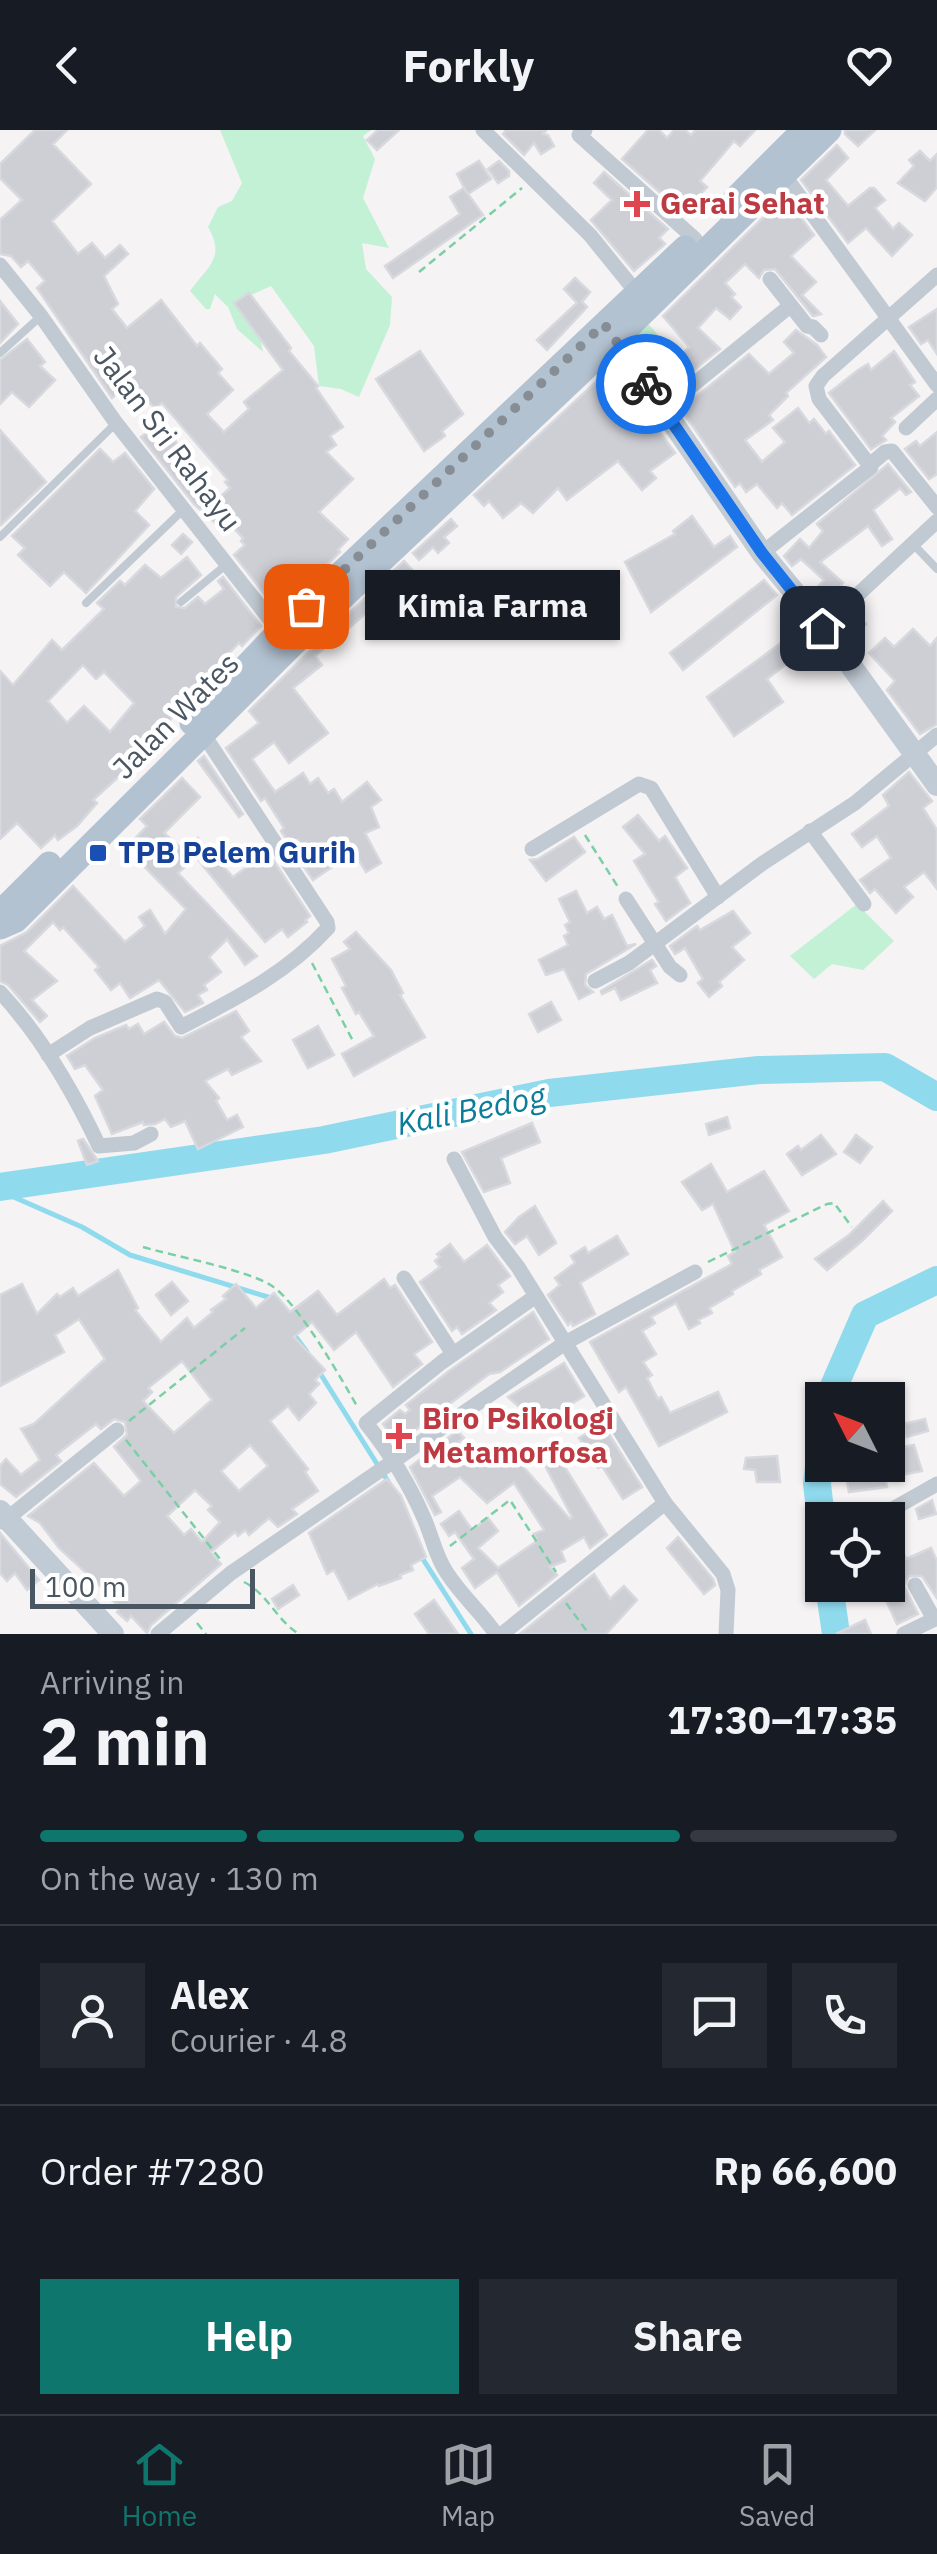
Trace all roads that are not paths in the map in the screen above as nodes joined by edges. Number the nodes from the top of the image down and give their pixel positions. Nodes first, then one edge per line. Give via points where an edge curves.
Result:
1 (483, 130) edge
2 (585, 130) edge
3 (804, 130) edge
4 (829, 130) edge
5 (784, 175) junction
6 (695, 239) junction
7 (0, 266) edge
8 (937, 274) edge
9 (770, 279) dead end
10 (637, 293) junction
11 (790, 306) junction
12 (40, 316) junction
13 (888, 320) junction
14 (610, 331) junction
15 (820, 334) dead end
16 (0, 353) edge
17 (937, 385) edge
18 (937, 400) edge
19 (662, 410) junction
20 (116, 422) junction
21 (906, 428) dead end
22 (872, 464) junction
23 (937, 507) edge
24 (185, 508) junction
25 (937, 521) edge
26 (0, 538) edge
27 (914, 546) junction
28 (762, 553) junction
29 (227, 564) junction
30 (937, 570) edge
31 (180, 602) dead end
32 (86, 603) dead end
33 (822, 628) junction
34 (286, 639) junction
35 (204, 735) junction
36 (937, 735) edge
37 (915, 754) junction
38 (937, 785) edge
39 (810, 831) junction
40 (532, 850) dead end
41 (718, 897) junction
42 (626, 899) road end
43 (864, 904) dead end
44 (4, 915) edge
45 (653, 943) junction
46 (680, 975) dead end
47 (595, 981) dead end
48 (0, 992) edge
49 (48, 1055) junction
50 (151, 1134) dead end
51 (454, 1159) dead end
52 (695, 1272) road end
53 (404, 1278) dead end
54 (536, 1296) junction
55 (565, 1343) junction
56 (452, 1354) junction
57 (118, 1430) road end
58 (389, 1463) junction
59 (937, 1484) edge
60 (902, 1502) edge
61 (665, 1503) junction
62 (2, 1518) edge
63 (916, 1585) dead end
64 (936, 1619) edge
65 (113, 1634) edge
66 (158, 1634) edge
67 (499, 1634) edge
68 (726, 1634) edge
69 (904, 1634) edge

1 - 10 street via 590,235
2 - 6 street via 579,136
3 - 6 main road, Jalan Wates
4 - 5 main road, Jalan Wates
5 - 13 street
5 - 14 main road, Jalan Wates
6 - 10 main road, Jalan Wates
7 - 12 street, Jalan Sri Rahayu
8 - 13 street
9 - 11 street
10 - 14 main road, Jalan Wates
11 - 15 street
11 - 19 street
12 - 16 lane
12 - 20 street, Jalan Sri Rahayu
13 - 17 street
13 - 22 street via 816,386 819,399
14 - 19 street
14 - 34 main road, Jalan Wates
18 - 21 street
19 - 28 street
20 - 24 street, Jalan Sri Rahayu
20 - 26 lane
22 - 23 street via 892,452
22 - 28 street
24 - 29 street, Jalan Sri Rahayu
24 - 32 lane
25 - 27 street
27 - 30 lane
27 - 33 street
28 - 33 street
29 - 31 lane
29 - 34 street, Jalan Sri Rahayu
33 - 37 street
34 - 35 main road, Jalan Wates
34 - 44 main road, Jalan Wates
35 - 44 main road, Jalan Wates
35 - 49 street via 328,928 264,984 182,1027 157,999
36 - 37 street
37 - 38 street
37 - 39 street
39 - 41 street
39 - 43 street
40 - 41 street via 646,784
41 - 45 street
42 - 45 street
45 - 46 street
45 - 47 street
48 - 49 street
49 - 50 street via 98,1146 134,1144
51 - 54 street
52 - 55 street
53 - 56 street
54 - 55 street
54 - 56 street
55 - 58 street
55 - 61 street
56 - 58 street via 366,1423
57 - 62 street
58 - 66 street via 231,1573
58 - 67 street via 424,1518 447,1574
59 - 60 street
61 - 67 street
61 - 68 street via 723,1574
62 - 65 street
63 - 64 street
64 - 69 street

